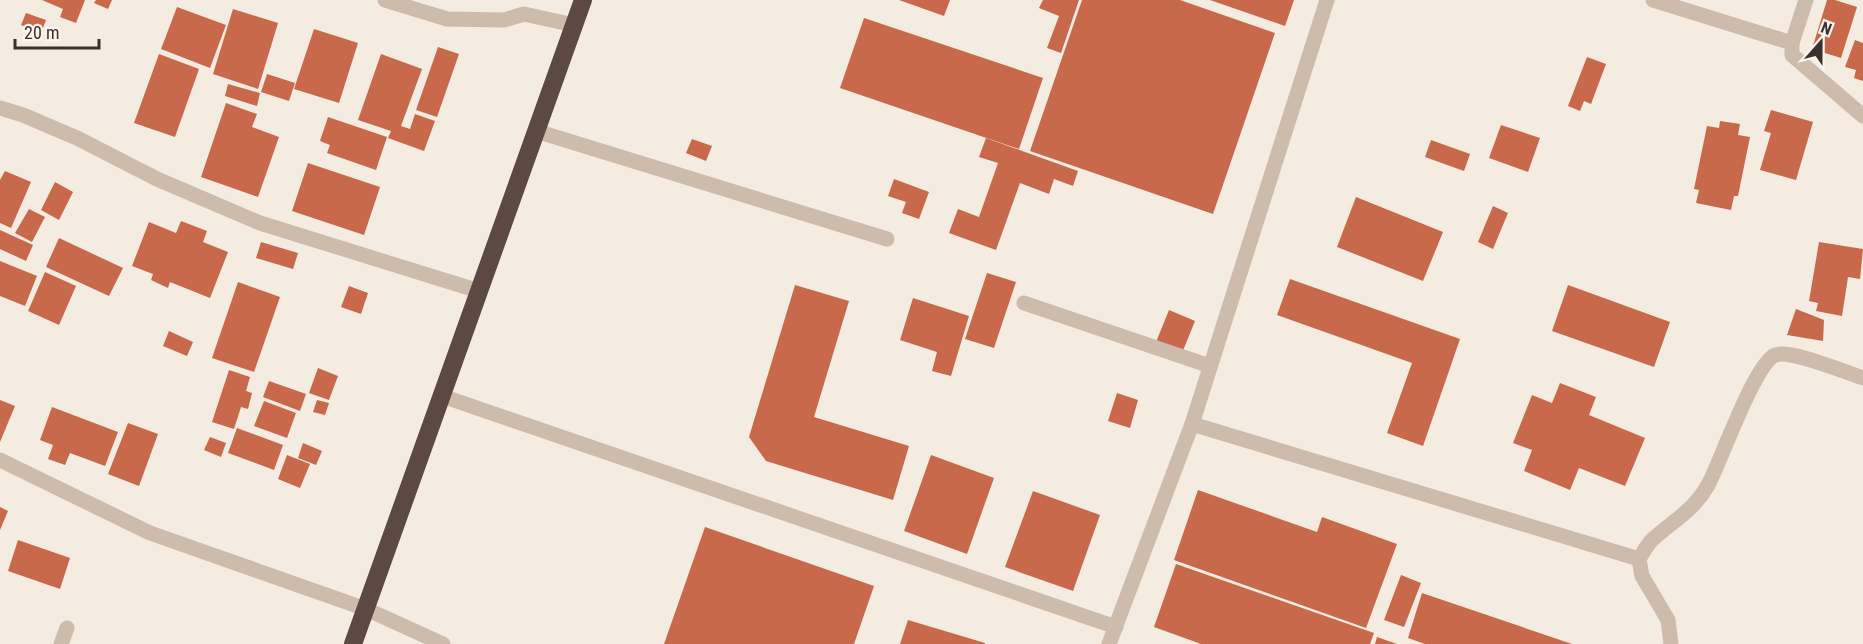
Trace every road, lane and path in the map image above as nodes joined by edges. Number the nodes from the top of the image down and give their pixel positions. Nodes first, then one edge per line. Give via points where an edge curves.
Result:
1 (385, 0) edge
2 (583, 0) edge
3 (1327, 0) edge
4 (1653, 0) edge
5 (1806, 0) edge
6 (574, 25) junction
7 (1792, 43) junction
8 (0, 108) edge
9 (1863, 116) edge
10 (536, 131) junction
11 (887, 239) dead end
12 (479, 291) junction
13 (1024, 303) dead end
14 (1210, 366) junction
15 (1863, 378) edge
16 (442, 396) junction
17 (1191, 424) junction
18 (0, 460) edge
19 (1639, 559) junction
20 (366, 609) junction
21 (1116, 627) junction
22 (67, 628) dead end
23 (61, 644) edge
24 (353, 644) edge
25 (443, 644) edge
26 (1109, 644) edge
27 (1671, 644) edge

1 - 6 street via 447,19 504,20 524,14
2 - 6 highway
3 - 14 street
4 - 7 street
5 - 7 street
6 - 10 highway
7 - 9 street via 1792,55
8 - 12 street via 77,138 157,179 260,223
10 - 11 street
10 - 12 highway
12 - 16 highway
13 - 14 street
14 - 17 street
15 - 19 street via 1789,353 1766,361 1707,486 1689,511 1651,541
16 - 20 highway
16 - 21 street
17 - 19 street
17 - 21 street
18 - 20 street via 150,532
19 - 27 street via 1642,576 1668,620
20 - 24 highway
20 - 25 street
21 - 26 street
22 - 23 street

